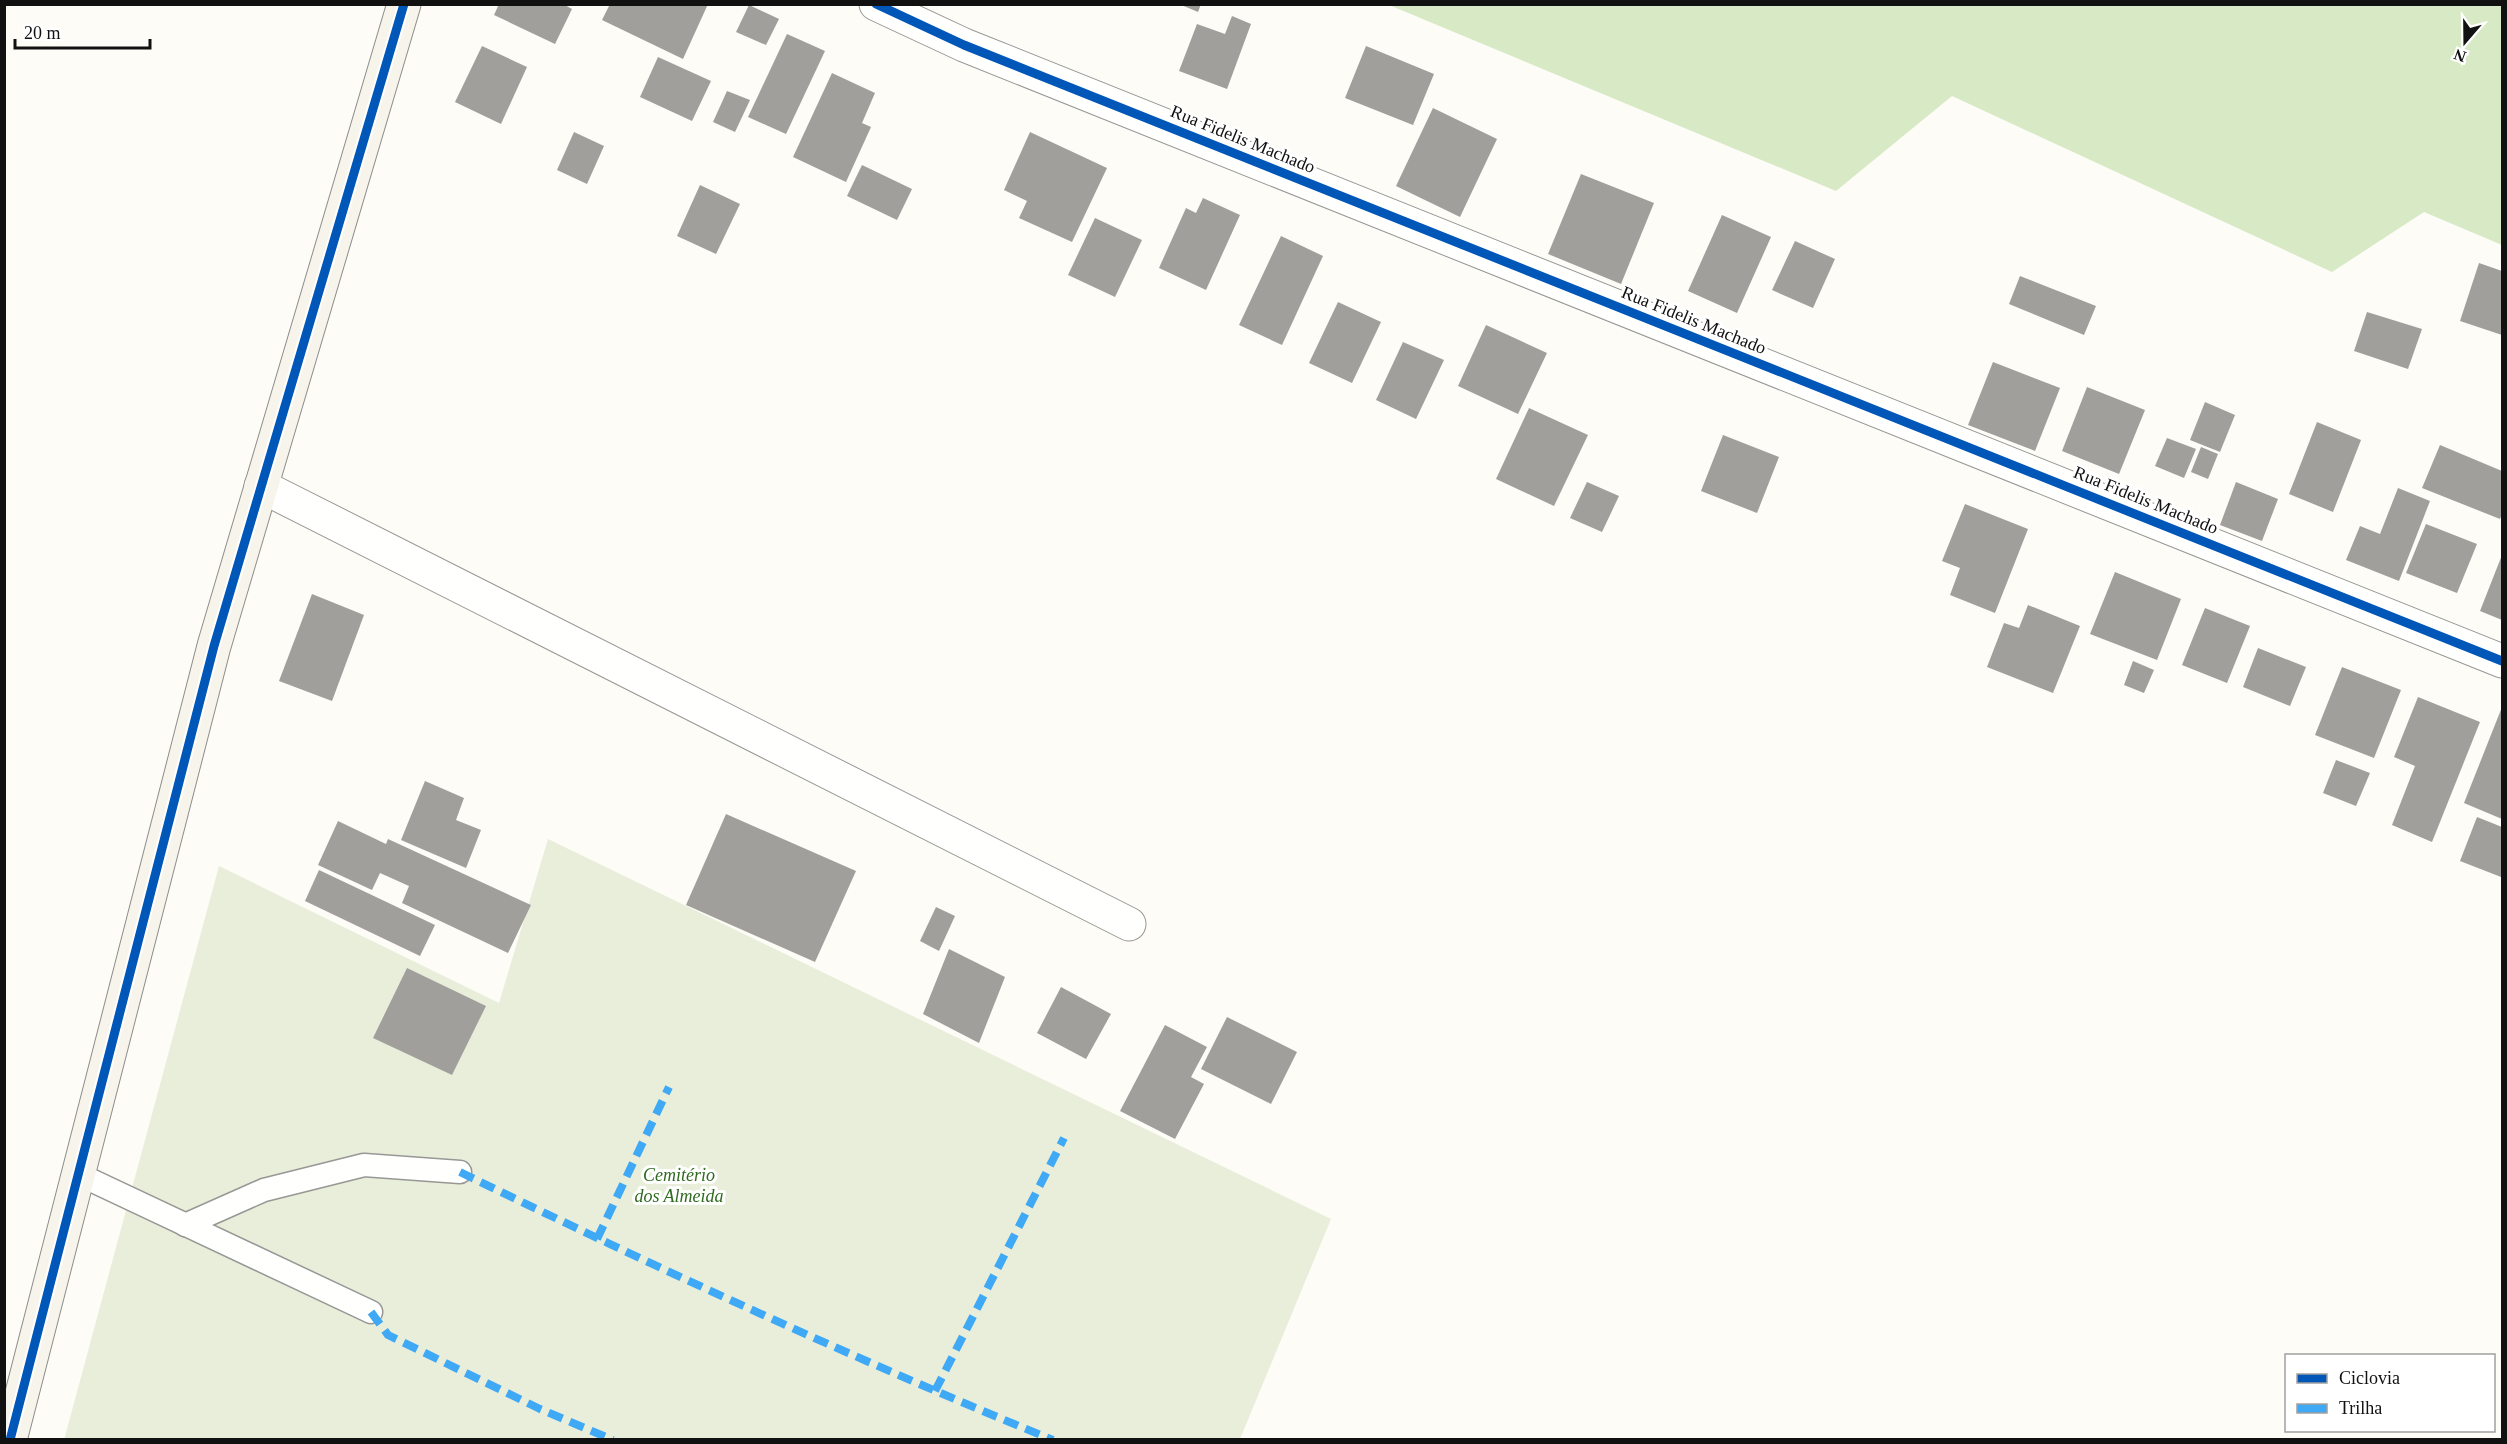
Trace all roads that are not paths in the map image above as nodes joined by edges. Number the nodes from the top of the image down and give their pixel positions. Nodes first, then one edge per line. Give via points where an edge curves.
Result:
1 (404, 4) edge
2 (876, 4) edge
3 (261, 486) junction
4 (2502, 661) edge
5 (1129, 924) dead end
6 (460, 1172) dead end
7 (78, 1174) junction
8 (185, 1225) junction
9 (370, 1312) dead end
10 (10, 1440) edge

1 - 3 street
2 - 4 street, Rua Fidelis Machado via 975,50
3 - 5 street
3 - 7 street via 214,646
6 - 8 lane via 364,1165 264,1190
7 - 8 lane
7 - 10 street
8 - 9 lane

